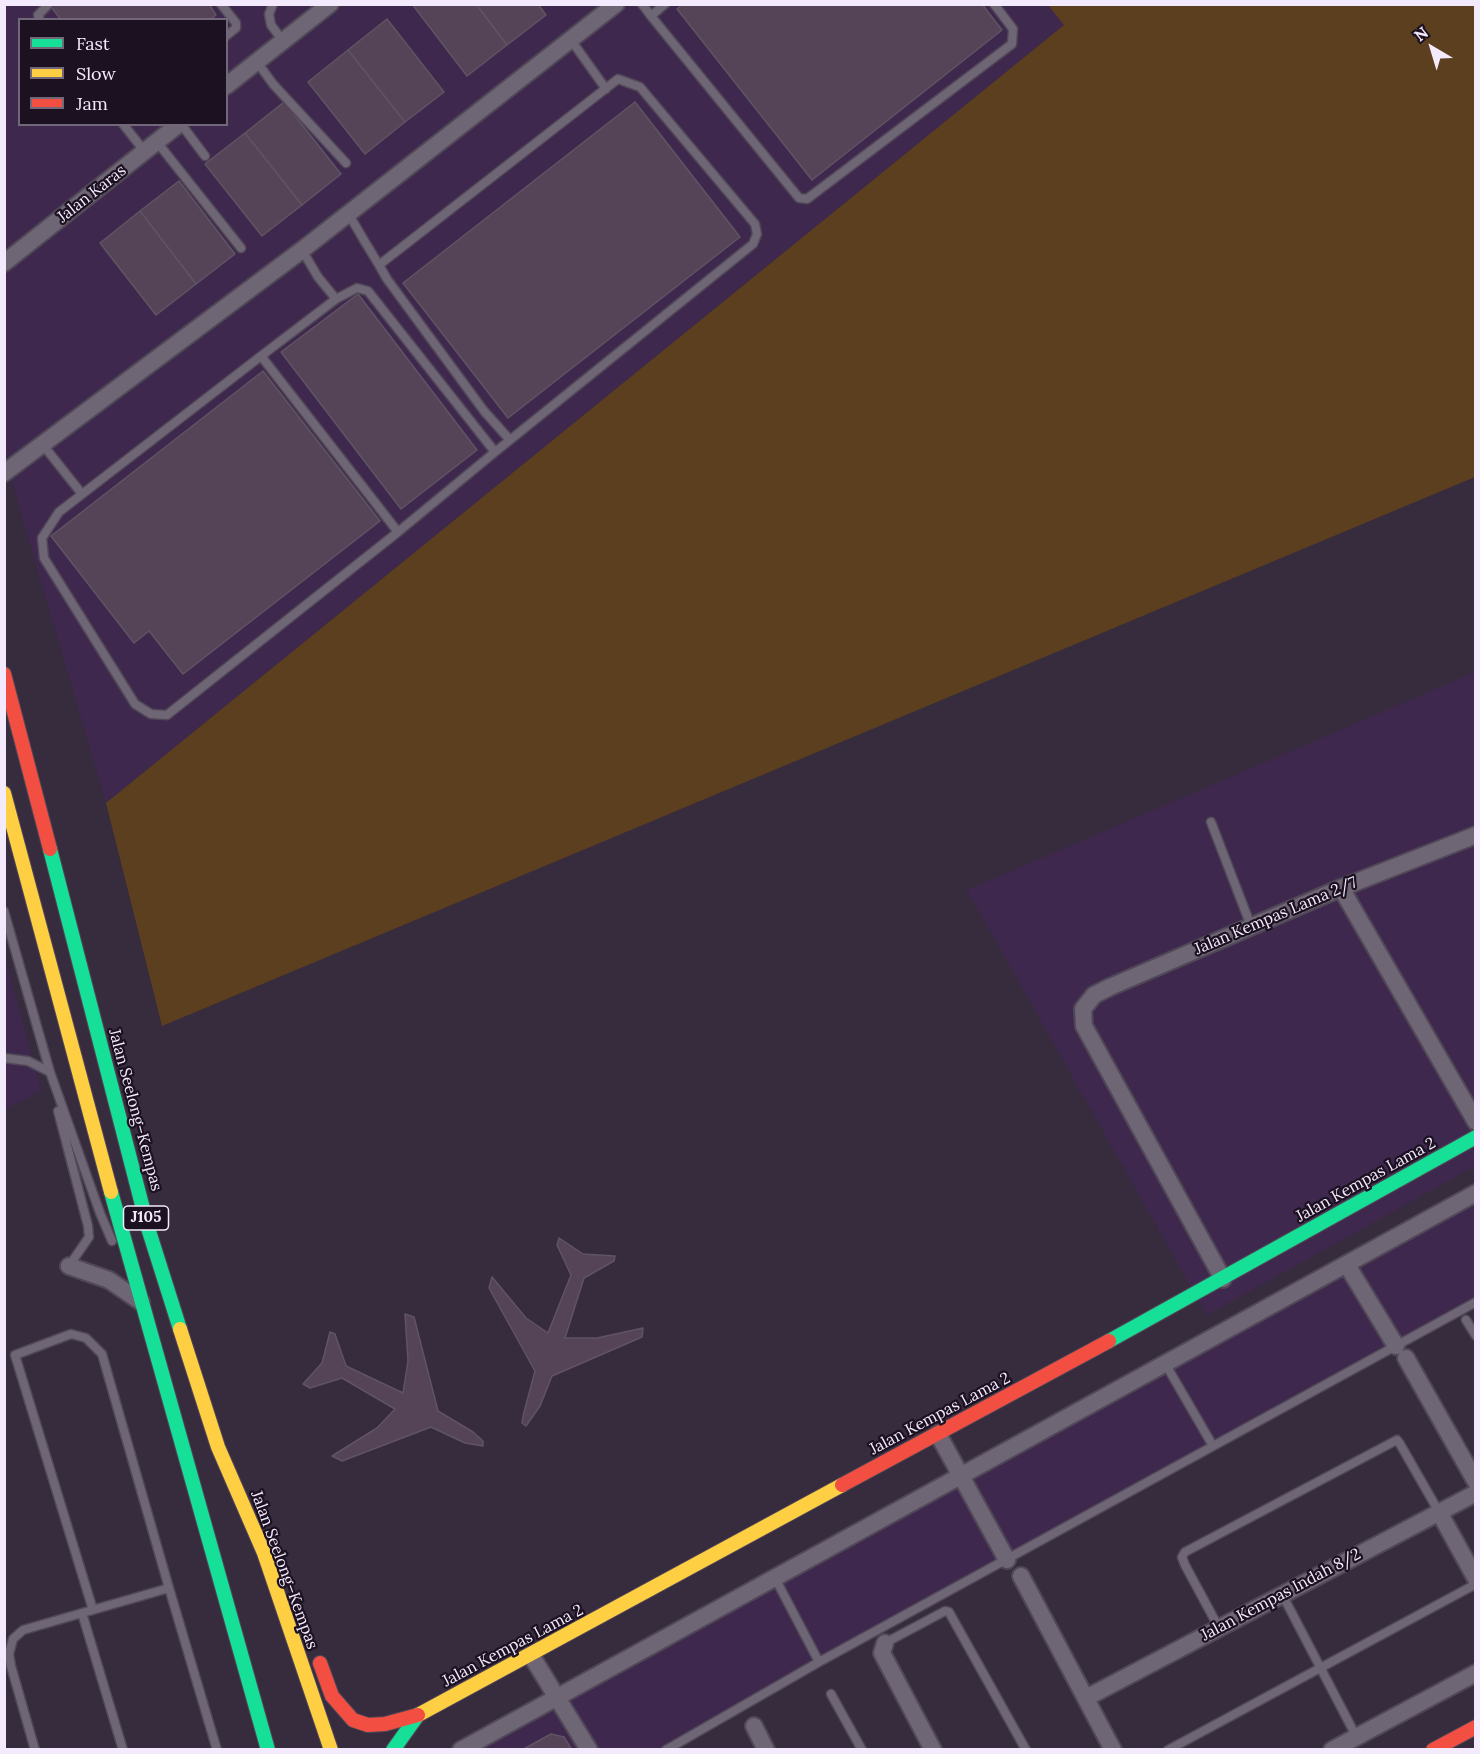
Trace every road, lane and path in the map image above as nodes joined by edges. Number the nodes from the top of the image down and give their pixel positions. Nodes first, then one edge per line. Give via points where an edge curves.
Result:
1 (48, 4) edge
2 (221, 4) edge
3 (273, 4) edge
4 (330, 4) edge
5 (616, 4) edge
6 (642, 4) edge
7 (665, 4) edge
8 (994, 4) edge
9 (651, 16) junction
10 (39, 18) edge
11 (228, 34) edge
12 (571, 40) junction
13 (284, 42) junction
14 (257, 62) junction
15 (228, 84) edge
16 (606, 88) junction
17 (125, 126) edge
18 (177, 126) edge
19 (182, 126) edge
20 (151, 147) junction
21 (205, 156) dead end
22 (346, 163) dead end
23 (348, 212) junction
24 (241, 248) dead end
25 (302, 250) junction
26 (4, 263) edge
27 (379, 265) junction
28 (336, 299) junction
29 (261, 356) junction
30 (510, 440) junction
31 (43, 445) junction
32 (495, 452) junction
33 (4, 473) edge
34 (82, 494) junction
35 (398, 532) junction
36 (4, 674) edge
37 (4, 793) edge
38 (1211, 822) dead end
39 (1476, 835) edge
40 (1341, 888) junction
41 (4, 910) edge
42 (1251, 926) junction
43 (5, 1055) edge
44 (50, 1072) junction
45 (1476, 1122) edge
46 (1476, 1137) edge
47 (1476, 1193) edge
48 (1347, 1265) junction
49 (69, 1266) joint
50 (1223, 1279) junction
51 (141, 1302) junction
52 (1476, 1302) edge
53 (1466, 1320) dead end
54 (1476, 1336) edge
55 (1401, 1352) junction
56 (1166, 1365) junction
57 (938, 1434) junction
58 (1214, 1446) junction
59 (960, 1476) junction
60 (1476, 1482) edge
61 (1476, 1493) edge
62 (1439, 1512) junction
63 (264, 1552) junction
64 (1007, 1560) junction
65 (1021, 1576) dead end
66 (775, 1578) junction
67 (1476, 1579) edge
68 (1476, 1584) edge
69 (169, 1588) junction
70 (1282, 1594) junction
71 (93, 1610) junction
72 (82, 1613) junction
73 (303, 1623) dead end
74 (1219, 1628) junction
75 (885, 1643) joint
76 (316, 1653) dead end
77 (531, 1655) junction
78 (819, 1662) junction
79 (1321, 1668) junction
80 (1476, 1673) edge
81 (831, 1694) dead end
82 (558, 1698) junction
83 (1086, 1698) junction
84 (418, 1715) junction
85 (754, 1726) dead end
86 (1476, 1727) edge
87 (1356, 1736) junction
88 (35, 1749) edge
89 (123, 1749) edge
90 (217, 1749) edge
91 (268, 1749) edge
92 (331, 1749) edge
93 (393, 1749) edge
94 (461, 1749) edge
95 (589, 1749) edge
96 (666, 1749) edge
97 (766, 1749) edge
98 (862, 1749) edge
99 (933, 1749) edge
100 (1026, 1749) edge
101 (1113, 1749) edge
102 (1168, 1749) edge
103 (1332, 1749) edge
104 (1433, 1749) edge

1 - 10 lane
2 - 11 lane via 236,23
3 - 13 lane via 269,14 271,25
4 - 13 street
5 - 12 street
6 - 9 lane
7 - 9 lane
8 - 9 lane via 1013,29 1012,44 807,199 799,198
12 - 16 lane
12 - 23 street
13 - 14 street
14 - 15 street
14 - 22 lane
16 - 27 lane
16 - 30 lane via 618,79 640,87 755,224 757,234 753,244
17 - 20 lane
18 - 20 street, Jalan Karas
19 - 21 lane
20 - 24 lane
20 - 26 street, Jalan Karas
23 - 25 street
23 - 27 lane
25 - 28 lane
25 - 31 street
27 - 30 lane via 484,411
28 - 29 lane
28 - 32 lane via 357,288 368,291
29 - 34 lane
29 - 35 lane
30 - 32 lane
31 - 33 street
31 - 34 lane
32 - 35 lane
34 - 35 lane via 59,512 42,538 44,558 135,704 151,714 166,715
36 - 63 main road, Jalan Seelong–Kempas / J105 via 148,1228 219,1447
37 - 51 main road, J105
38 - 42 lane
39 - 40 street, Jalan Kempas Lama 2/7
40 - 42 street, Jalan Kempas Lama 2/7
40 - 45 street
41 - 44 lane
42 - 50 street, Jalan Kempas Lama 2/7 via 1110,987 1094,995 1083,1010 1084,1026
43 - 44 lane
44 - 49 lane via 88,1226 89,1237
44 - 51 lane via 100,1213
46 - 50 main road, Jalan Kempas Lama 2
47 - 48 street
48 - 55 street
48 - 56 street
49 - 51 street via 109,1280
50 - 57 main road, Jalan Kempas Lama 2
51 - 91 main road, J105
52 - 55 lane
53 - 54 lane
55 - 58 lane
55 - 60 street
56 - 58 lane
56 - 59 street
57 - 59 street
57 - 77 main road, Jalan Kempas Lama 2
58 - 64 lane
59 - 64 street
59 - 66 street
61 - 62 street, Jalan Kempas Indah 8/2
62 - 67 street
62 - 70 street, Jalan Kempas Indah 8/2
62 - 74 lane via 1400,1444 1397,1440 1393,1442 1185,1552 1185,1565
63 - 73 main road
63 - 92 main road, Jalan Seelong–Kempas / J105
64 - 78 lane
65 - 83 street
66 - 78 lane
66 - 82 street
68 - 79 lane
69 - 71 lane
69 - 71 lane via 102,1354 86,1338 71,1334 15,1355
69 - 90 lane
70 - 74 street, Jalan Kempas Indah 8/2
70 - 79 lane
71 - 72 lane
72 - 88 lane via 23,1630 13,1639 11,1666
72 - 89 lane
74 - 83 street, Jalan Kempas Indah 8/2
75 - 99 street via 882,1653
75 - 100 lane via 949,1612
76 - 84 main road via 332,1696 354,1720 368,1725 385,1724
77 - 82 street
77 - 84 main road, Jalan Kempas Lama 2
78 - 96 lane
79 - 87 lane
79 - 102 lane
80 - 87 street
81 - 98 lane
82 - 94 street
82 - 95 street
83 - 101 street
84 - 93 main road
85 - 97 street
86 - 104 main road
87 - 103 street

